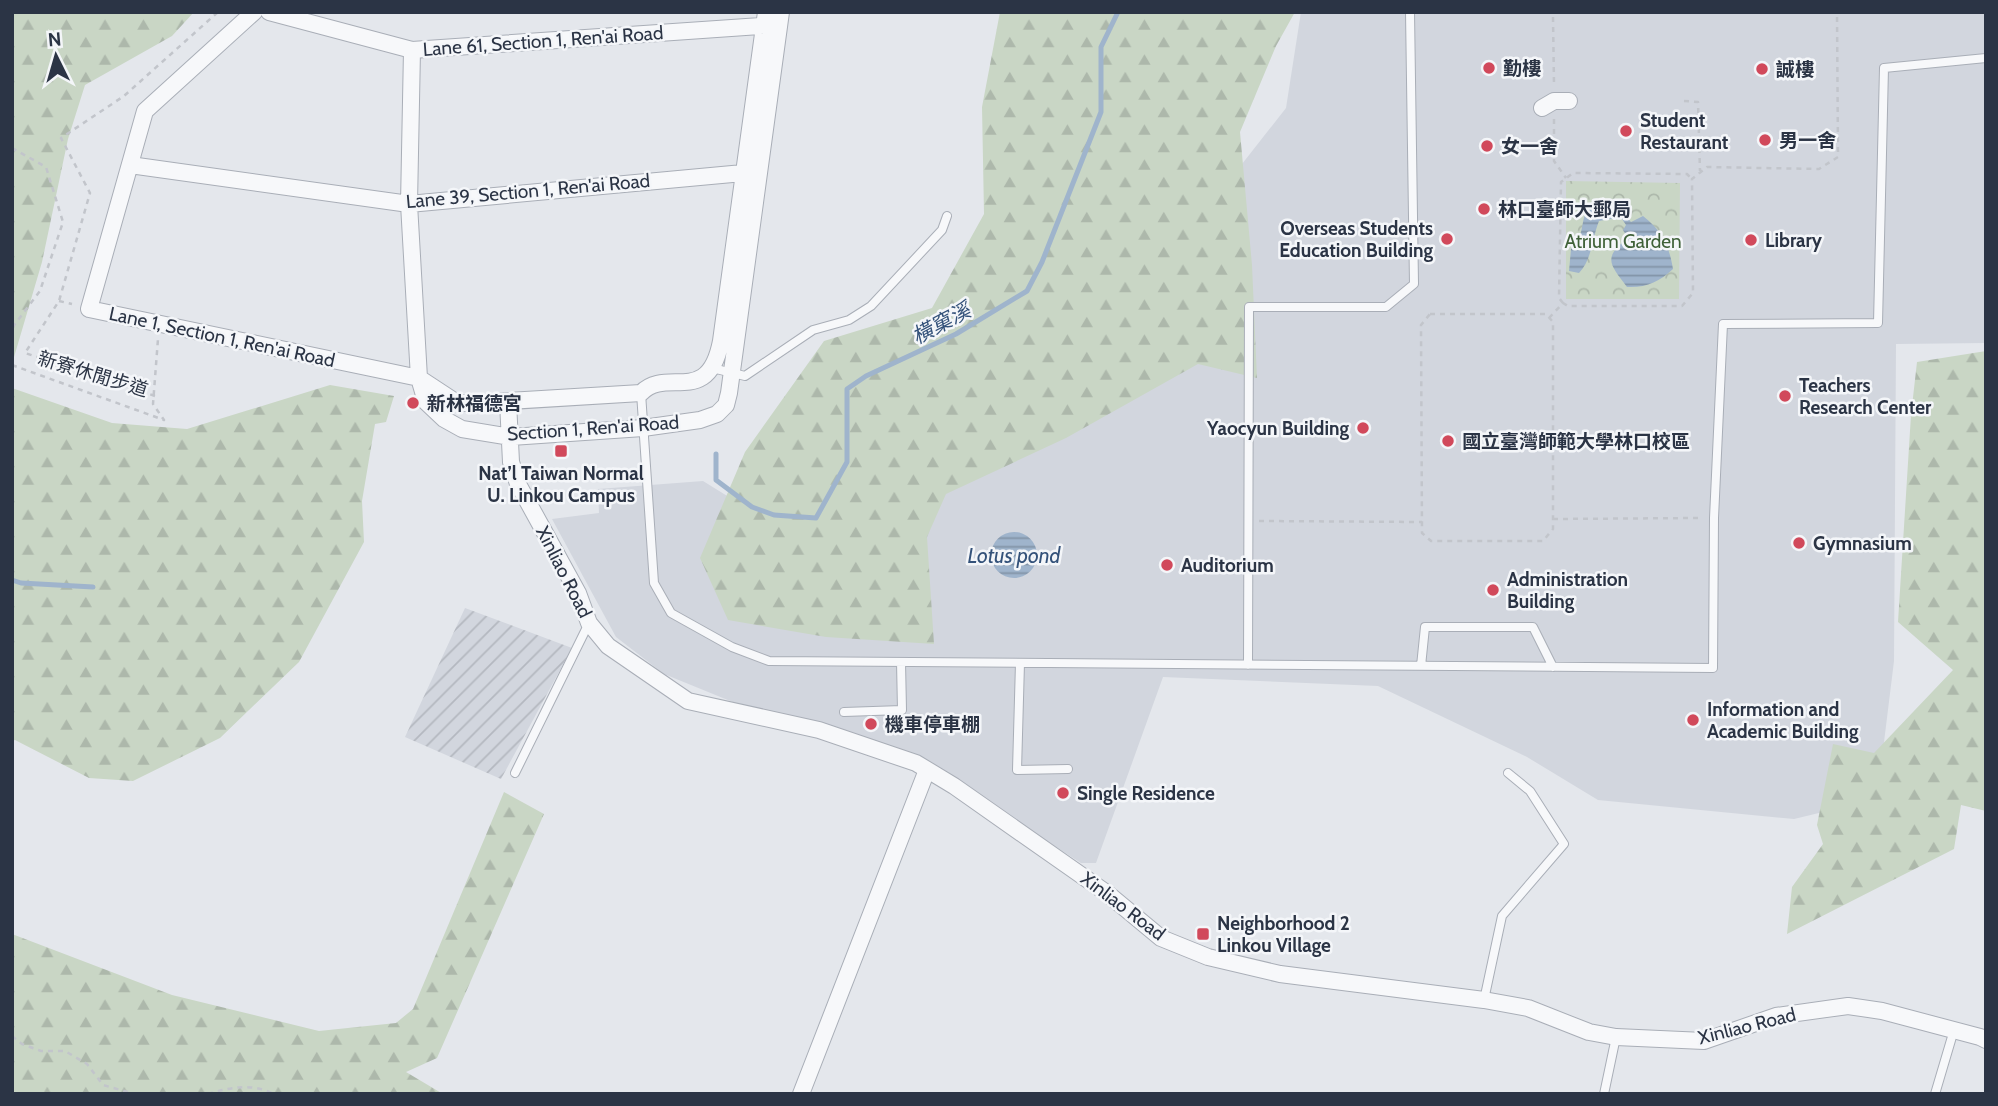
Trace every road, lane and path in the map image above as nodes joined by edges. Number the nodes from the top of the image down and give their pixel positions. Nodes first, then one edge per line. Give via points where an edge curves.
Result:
1 (218, 12) edge
2 (254, 12) edge
3 (269, 12) edge
4 (1410, 12) edge
5 (1838, 12) edge
6 (773, 19) edge
7 (412, 50) junction
8 (1986, 58) edge
9 (1569, 101) dead end
10 (1684, 101) dead end
11 (1542, 108) dead end
12 (12, 148) edge
13 (130, 165) junction
14 (752, 172) junction
15 (1700, 173) junction
16 (1692, 179) junction
17 (409, 204) junction
18 (947, 216) dead end
19 (1563, 303) junction
20 (1549, 318) junction
21 (158, 325) junction
22 (12, 328) edge
23 (12, 365) edge
24 (712, 368) junction
25 (732, 375) junction
26 (419, 378) junction
27 (640, 393) junction
28 (155, 396) junction
29 (508, 402) junction
30 (643, 428) junction
31 (510, 438) junction
32 (1714, 518) junction
33 (1553, 519) junction
34 (1248, 521) junction
35 (1422, 522) junction
36 (589, 623) junction
37 (901, 662) junction
38 (1020, 663) junction
39 (1248, 664) junction
40 (1421, 666) junction
41 (1553, 667) junction
42 (844, 712) dead end
43 (1068, 769) dead end
44 (927, 770) junction
45 (515, 773) dead end
46 (1508, 773) dead end
47 (1484, 1000) junction
48 (1954, 1030) junction
49 (12, 1036) edge
50 (1616, 1037) junction
51 (1986, 1040) edge
52 (135, 1094) edge
53 (208, 1094) edge
54 (274, 1094) edge
55 (801, 1094) edge
56 (1604, 1094) edge
57 (1935, 1094) edge

1 - 28 path, 新寮休閒步道 via 124,96 61,138 90,192 59,301 25,353
2 - 13 street via 145,110
3 - 7 street, Lane 61, Section 1, Ren'ai Road
4 - 34 lane via 1414,284 1385,307 1249,307
5 - 15 path via 1838,157 1819,169 1707,167
6 - 7 street, Lane 61, Section 1, Ren'ai Road
6 - 14 street, Section 1, Ren'ai Road
7 - 17 street
8 - 32 lane via 1884,68 1878,323 1723,324
9 - 11 street via 1554,101
10 - 15 path via 1699,102
12 - 22 path via 46,167 63,222 40,291
13 - 17 street, Lane 39, Section 1, Ren'ai Road
13 - 21 street, Lane 1, Section 1, Ren'ai Road via 89,309
14 - 17 street, Lane 39, Section 1, Ren'ai Road
14 - 24 street, Section 1, Ren'ai Road
14 - 25 street, Section 1, Ren'ai Road
15 - 16 path
16 - 19 path via 1693,293 1682,306
16 - 19 path via 1687,174 1573,173 1561,182 1559,298
17 - 26 street
18 - 25 lane via 942,230 871,306 849,320 813,330 745,376
19 - 20 path
20 - 33 path via 1553,322
20 - 35 path via 1546,314 1430,314 1421,325
21 - 26 street, Lane 1, Section 1, Ren'ai Road
21 - 28 path, 新寮休閒步道
23 - 28 path via 164,420 153,404
24 - 25 lane
24 - 27 street, Section 1, Ren'ai Road via 699,379 648,385
25 - 30 street, Section 1, Ren'ai Road via 726,405 717,414
26 - 29 street, Section 1, Ren'ai Road via 457,403
26 - 31 street, Section 1, Ren'ai Road via 426,402 444,419 462,429
27 - 29 street, Section 1, Ren'ai Road
27 - 30 lane
29 - 31 street, Xinliao Road
30 - 31 street, Section 1, Ren'ai Road
30 - 37 lane via 654,583 671,613 732,647 769,661
31 - 36 street, Xinliao Road via 518,484 578,593
32 - 33 path
32 - 41 lane via 1713,668
33 - 35 path via 1553,529 1543,541 1431,541 1422,533
34 - 35 path
34 - 39 lane
36 - 44 street, Xinliao Road via 608,646 688,701 819,730
36 - 45 lane
37 - 38 lane
37 - 42 lane via 902,710
38 - 39 lane
38 - 43 lane via 1017,769
39 - 40 lane
40 - 41 lane
40 - 41 lane via 1425,627 1533,627
44 - 47 street, Xinliao Road via 1108,894 1161,938 1208,957 1280,974
44 - 55 street
46 - 47 lane via 1530,791 1564,844 1502,916
47 - 50 street, Xinliao Road via 1528,1007 1589,1032
48 - 50 street, Xinliao Road via 1848,1006 1776,1016 1704,1041
48 - 51 street, Xinliao Road
48 - 57 lane
49 - 52 path via 41,1051 65,1051 87,1064 103,1085
50 - 56 lane
53 - 54 path via 254,1086

